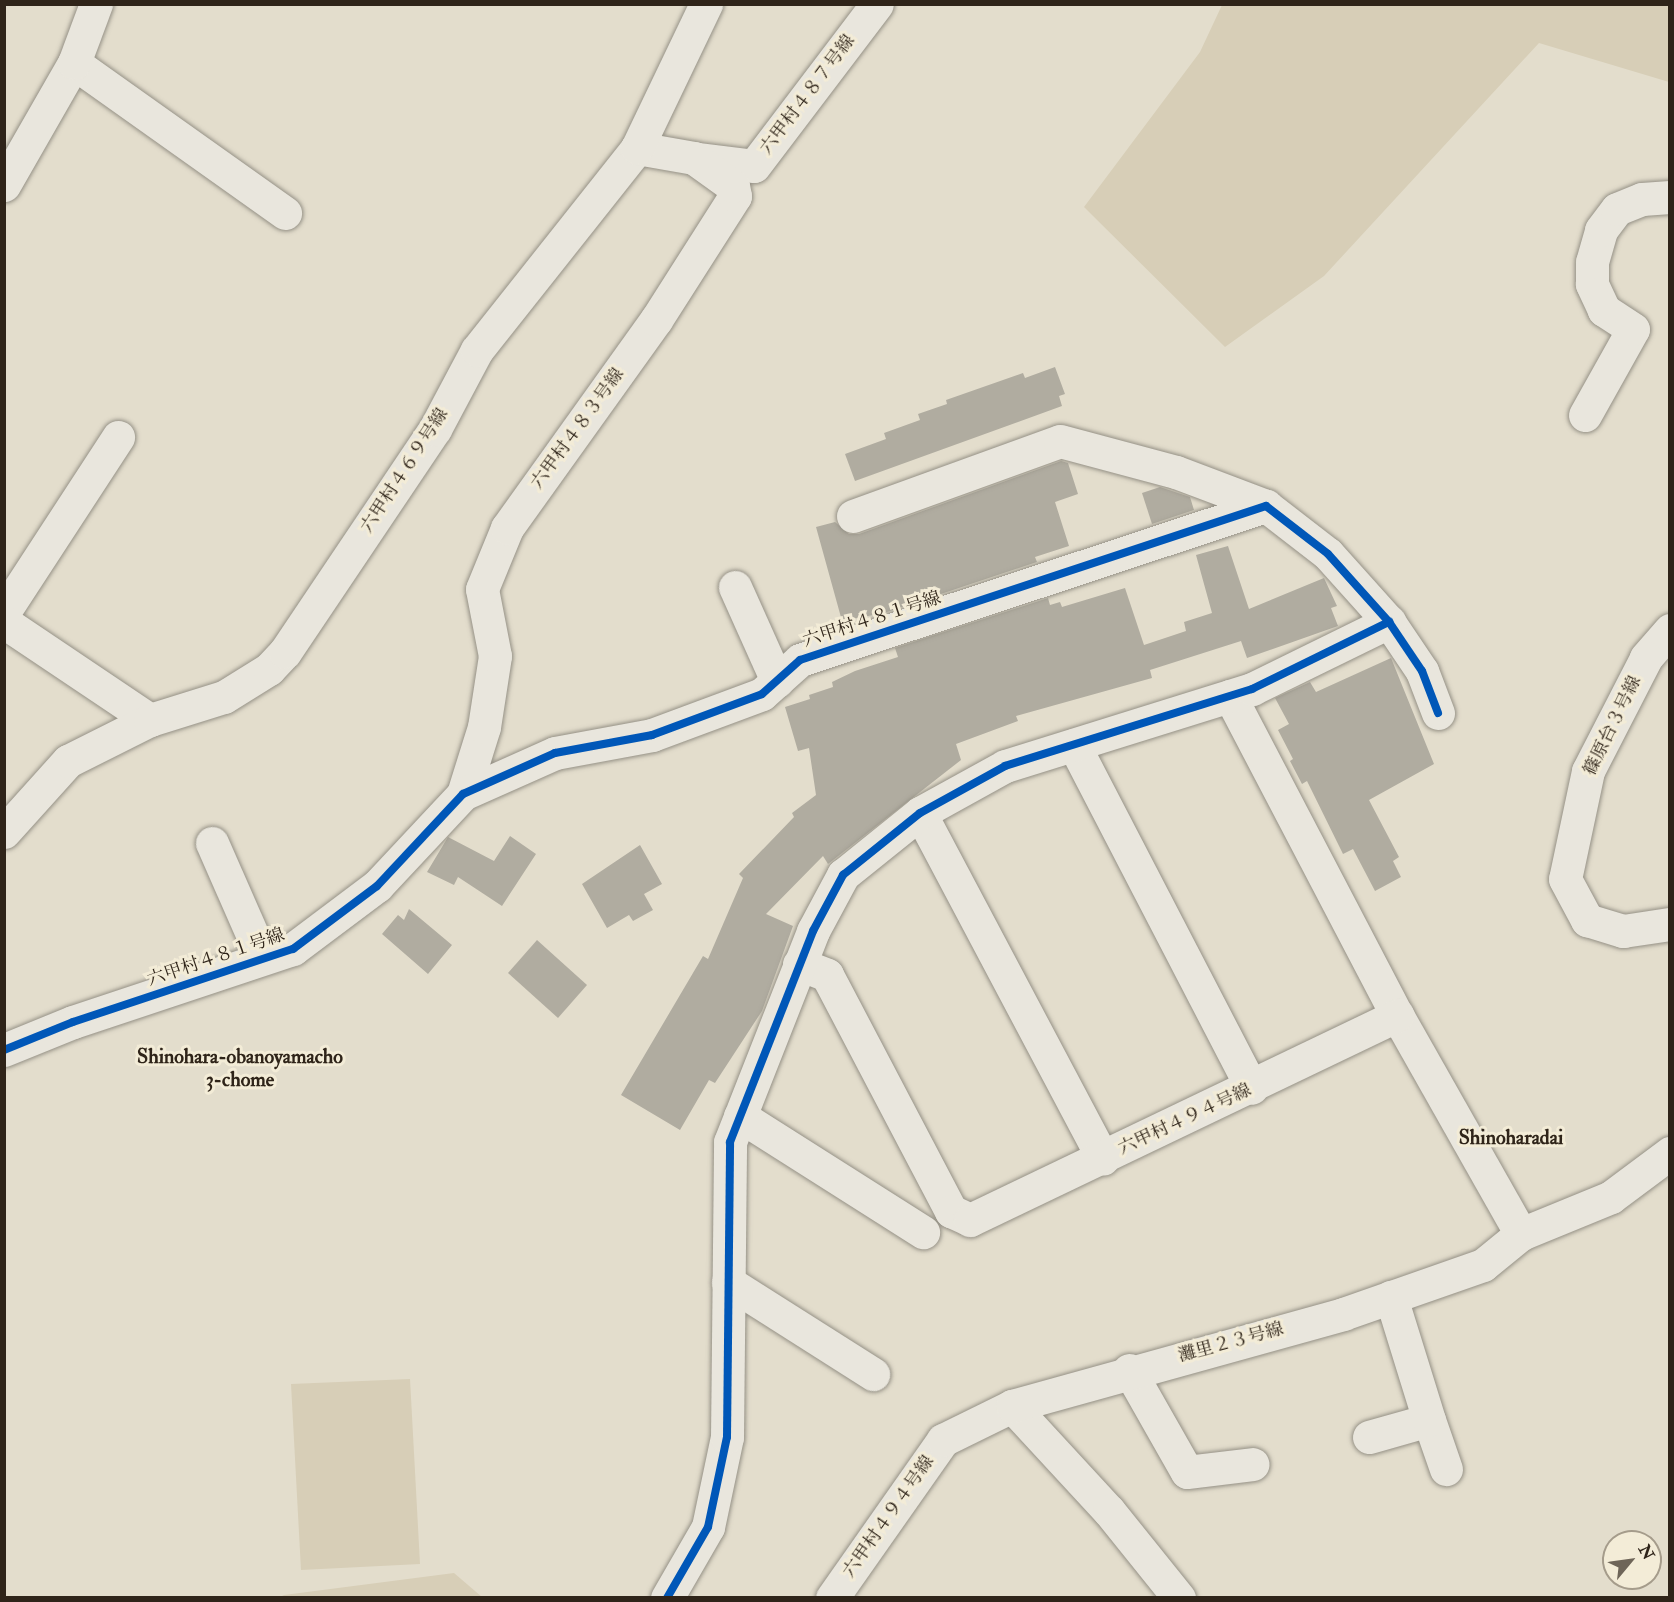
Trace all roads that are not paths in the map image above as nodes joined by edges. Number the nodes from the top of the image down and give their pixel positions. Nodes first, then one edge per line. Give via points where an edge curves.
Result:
1 (96, 4) edge
2 (706, 4) edge
3 (877, 4) edge
4 (74, 63) junction
5 (637, 147) junction
6 (694, 158) junction
7 (4, 185) edge
8 (1670, 197) edge
9 (285, 213) dead end
10 (1585, 415) dead end
11 (118, 437) dead end
12 (1266, 506) junction
13 (854, 516) dead end
14 (735, 587) dead end
15 (4, 612) edge
16 (4, 622) edge
17 (1389, 622) junction
18 (1670, 630) edge
19 (777, 681) junction
20 (1230, 696) junction
21 (1438, 713) dead end
22 (150, 720) junction
23 (1074, 745) junction
24 (463, 794) junction
25 (921, 813) junction
26 (4, 832) edge
27 (212, 843) dead end
28 (1670, 924) edge
29 (262, 957) junction
30 (800, 964) junction
31 (1397, 1014) junction
32 (4, 1050) edge
33 (1252, 1088) junction
34 (740, 1116) junction
35 (1670, 1153) edge
36 (1103, 1158) junction
37 (923, 1232) dead end
38 (1521, 1234) junction
39 (728, 1282) junction
40 (1391, 1297) junction
41 (1129, 1370) junction
42 (873, 1374) dead end
43 (1012, 1406) junction
44 (1429, 1420) junction
45 (1370, 1437) dead end
46 (1253, 1464) dead end
47 (1446, 1469) dead end
48 (667, 1598) edge
49 (831, 1598) edge
50 (1179, 1598) edge

1 - 4 street
2 - 5 street, 六甲村４６９号線
3 - 6 street, 六甲村４８７号線 via 754,166
4 - 7 street
4 - 9 street
5 - 6 street, 六甲村４８３号線
5 - 22 street, 六甲村４６９号線 via 477,350 435,429 285,652 269,669 224,697
6 - 24 street, 六甲村４８３号線 via 733,186 735,196 656,320 507,528 483,589 495,656 484,727
8 - 10 street via 1642,199 1617,209 1601,230 1592,262 1592,284 1604,310 1633,329
11 - 15 street
12 - 13 street via 1176,471 1060,441
12 - 17 street via 1328,554
12 - 19 street, 六甲村４８１号線 via 800,660
14 - 19 street
16 - 22 street
17 - 20 street
17 - 21 street via 1422,671
18 - 28 street, 篠原台３号線 via 1646,658 1588,771 1564,879 1587,920 1623,931
19 - 24 street, 六甲村４８１号線 via 762,694 652,735 555,753
20 - 23 street
20 - 31 street
22 - 26 street, 六甲村４６９号線 via 68,761
23 - 25 street via 1005,766
23 - 33 street
24 - 29 street, 六甲村４８１号線 via 377,886 294,949
25 - 30 street via 843,875
25 - 36 street
27 - 29 street
29 - 32 street, 六甲村４８１号線
30 - 34 street
30 - 36 street, 六甲村４９４号線 via 827,975 951,1211 970,1220
31 - 33 street, 六甲村４９４号線
31 - 38 street
33 - 36 street, 六甲村４９４号線
34 - 37 street
34 - 39 street via 730,1142
35 - 38 street, 灘里２３号線 via 1611,1197
38 - 40 street, 灘里２３号線 via 1483,1265
39 - 42 street
39 - 48 street via 727,1437 708,1527
40 - 41 street, 灘里２３号線
40 - 44 street
41 - 43 street, 灘里２３号線
41 - 46 street via 1187,1472
43 - 49 street, 六甲村４９４号線 via 943,1440
43 - 50 street via 1109,1510
44 - 45 street
44 - 47 street

